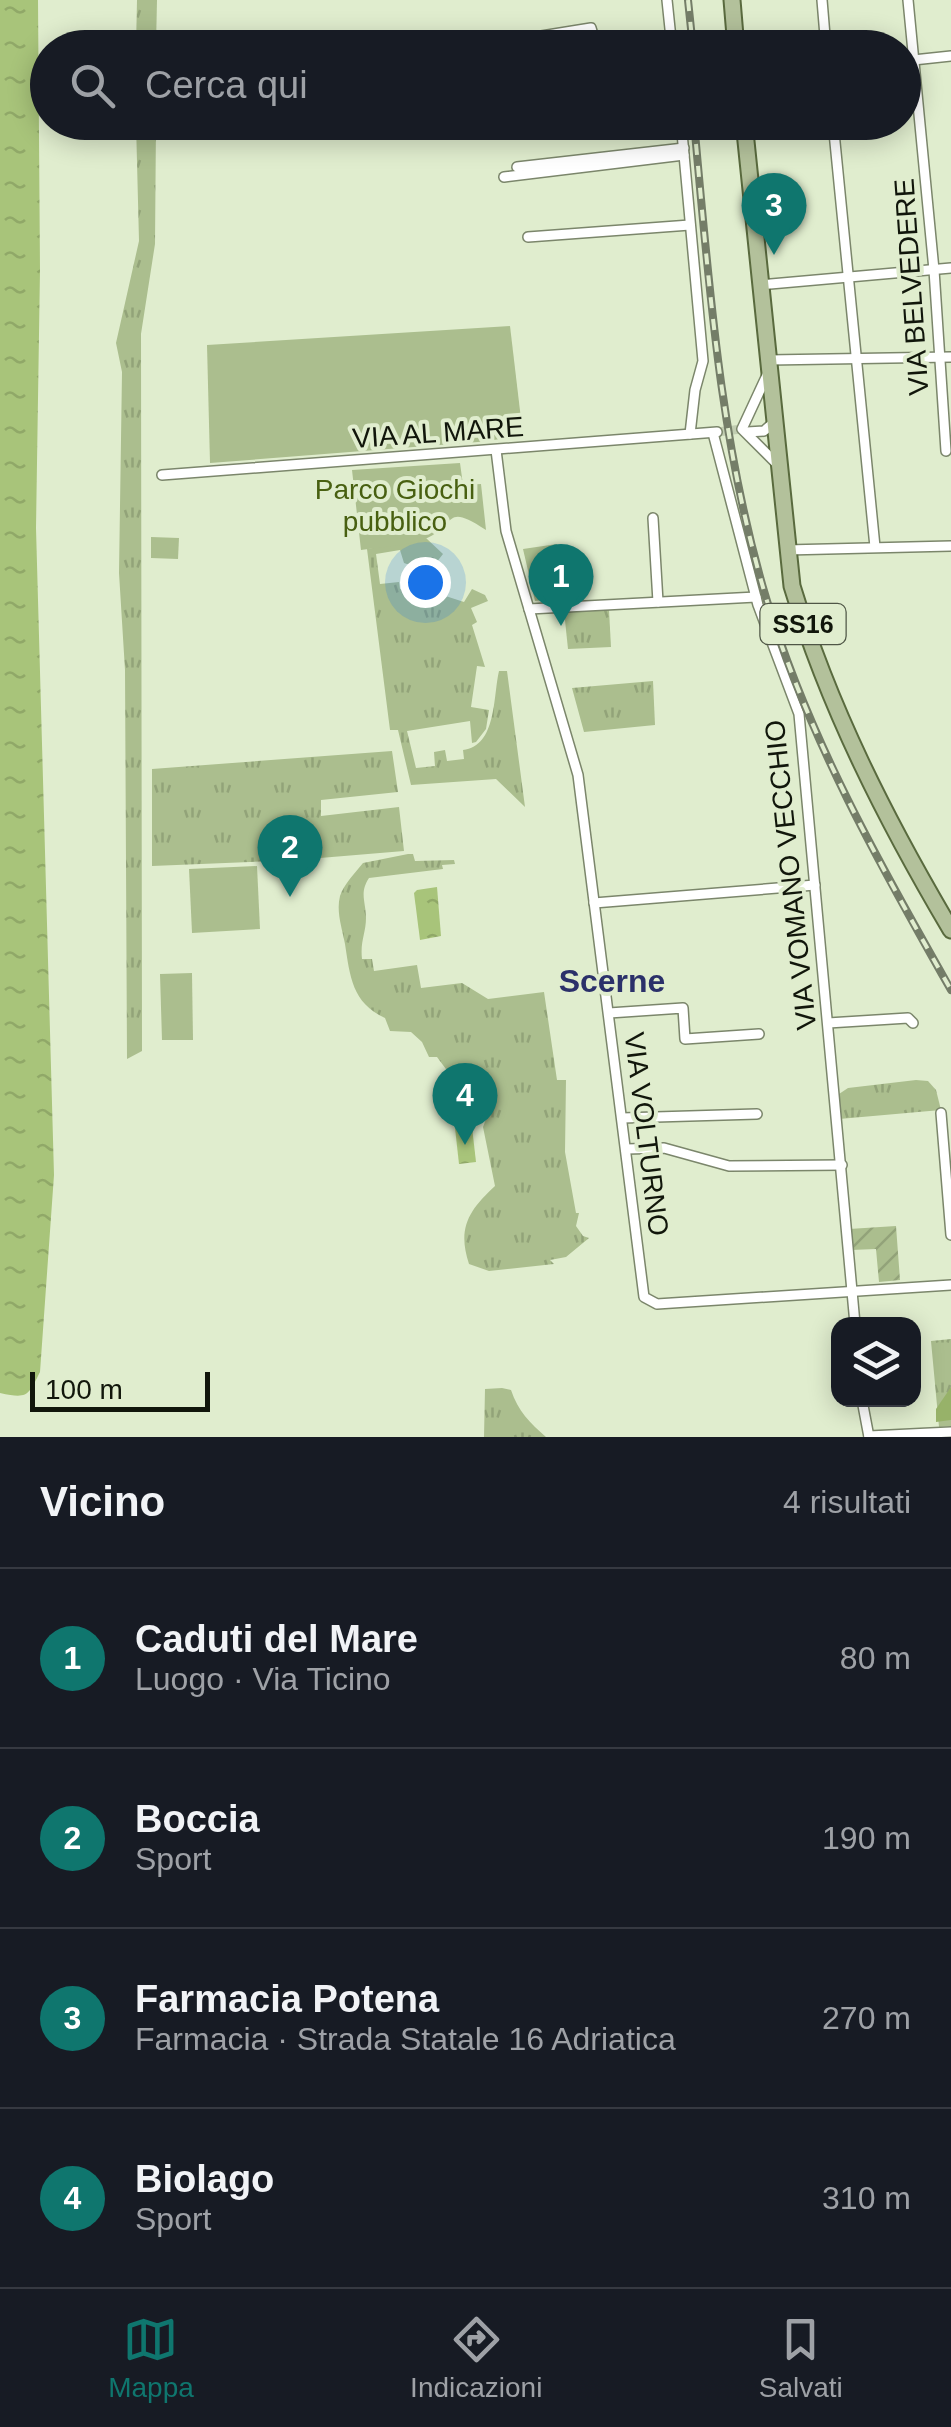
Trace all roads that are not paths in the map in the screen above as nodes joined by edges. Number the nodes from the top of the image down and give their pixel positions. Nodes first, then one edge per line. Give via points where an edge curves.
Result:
1 (667, 0) edge
2 (732, 0) edge
3 (822, 0) edge
4 (908, 0) edge
5 (670, 30) edge
6 (734, 30) edge
7 (824, 30) edge
8 (908, 30) edge
9 (951, 56) edge
10 (921, 59) edge
11 (682, 140) edge
12 (746, 140) edge
13 (836, 140) edge
14 (919, 140) edge
15 (684, 152) junction
16 (518, 167) dead end
17 (504, 176) dead end
18 (690, 225) junction
19 (528, 238) dead end
20 (951, 268) edge
21 (934, 270) junction
22 (848, 277) junction
23 (760, 285) junction
24 (946, 357) edge
25 (856, 358) junction
26 (768, 367) junction
27 (773, 423) junction
28 (746, 428) junction
29 (715, 432) joint
30 (690, 434) junction
31 (496, 450) junction
32 (946, 451) dead end
33 (777, 464) junction
34 (162, 475) dead end
35 (653, 518) dead end
36 (951, 546) edge
37 (874, 547) junction
38 (786, 550) junction
39 (756, 597) junction
40 (658, 602) junction
41 (529, 609) junction
42 (816, 885) junction
43 (594, 903) junction
44 (951, 930) edge
45 (609, 1013) junction
46 (913, 1023) dead end
47 (828, 1024) junction
48 (759, 1034) dead end
49 (940, 1112) dead end
50 (757, 1114) dead end
51 (622, 1118) junction
52 (626, 1149) junction
53 (842, 1165) junction
54 (951, 1236) edge
55 (951, 1284) edge
56 (852, 1290) junction
57 (854, 1317) edge
58 (863, 1407) edge
59 (951, 1432) edge
60 (869, 1437) edge

1 - 5 street
2 - 6 main road
3 - 7 street
4 - 8 street, VIA BELVEDERE
9 - 10 street
11 - 15 street
12 - 23 main road, SS16
13 - 22 street
14 - 21 street, VIA BELVEDERE
15 - 16 street
15 - 17 street
15 - 18 street
18 - 19 street
18 - 30 street via 704,361
20 - 21 street
21 - 22 street
21 - 24 street, VIA BELVEDERE
22 - 23 street
22 - 25 street
23 - 26 main road, SS16
24 - 25 street
24 - 32 street, VIA BELVEDERE
25 - 26 street
25 - 37 street
26 - 27 main road, SS16
26 - 28 street
27 - 28 street
27 - 33 main road, SS16
28 - 33 street
29 - 30 street, VIA AL MARE
29 - 39 street, VIA VOMANO VECCHIO
30 - 31 street, VIA AL MARE
31 - 34 street, VIA AL MARE
31 - 41 street, VIA VOLTURNO via 506,531
33 - 38 main road, SS16
35 - 40 street
36 - 37 street
37 - 38 street
38 - 44 main road, SS16 via 811,650 834,707
39 - 40 street
39 - 42 street, VIA VOMANO VECCHIO via 799,714
40 - 41 street
41 - 43 street, VIA VOLTURNO via 578,775
42 - 43 street
42 - 47 street, VIA VOMANO VECCHIO
43 - 45 street, VIA VOLTURNO
45 - 48 street via 683,1008 685,1039
45 - 51 street, VIA VOLTURNO
46 - 47 street via 908,1018
47 - 53 street, VIA VOMANO VECCHIO
49 - 54 street
50 - 51 street
51 - 52 street, VIA VOLTURNO
52 - 53 street via 664,1148 728,1166
52 - 56 street, VIA VOLTURNO via 644,1297 657,1304
53 - 56 street, VIA VOMANO VECCHIO
55 - 56 street
56 - 57 street, VIA VOMANO VECCHIO
58 - 60 street
59 - 60 street

